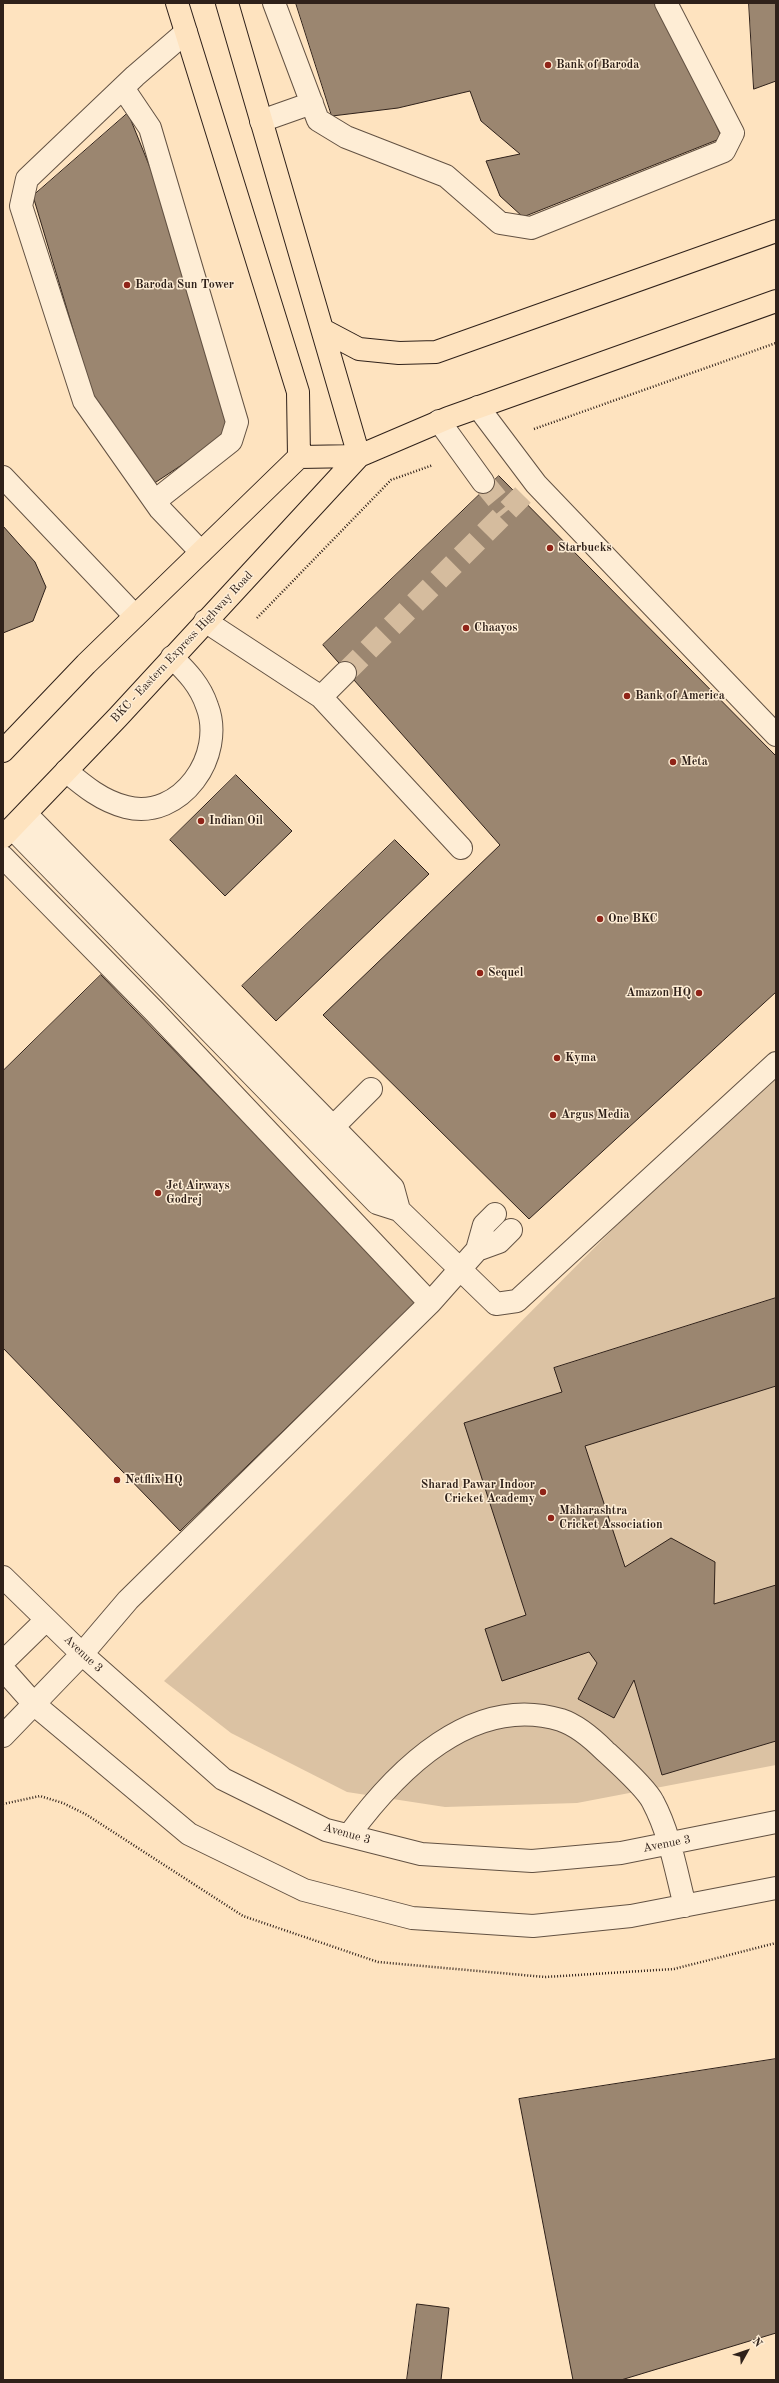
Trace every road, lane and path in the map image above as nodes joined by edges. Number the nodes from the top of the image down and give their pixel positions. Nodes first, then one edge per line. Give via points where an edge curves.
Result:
1 (177, 3) edge
2 (227, 3) edge
3 (274, 3) edge
4 (666, 3) edge
5 (186, 32) junction
6 (123, 88) junction
7 (312, 103) junction
8 (261, 121) junction
9 (776, 231) edge
10 (776, 301) edge
11 (323, 330) junction
12 (776, 343) edge
13 (478, 407) junction
14 (439, 422) junction
15 (503, 440) junction
16 (462, 455) junction
17 (359, 456) junction
18 (299, 457) junction
19 (3, 477) edge
20 (482, 482) tunnel mouth
21 (155, 501) junction
22 (201, 552) junction
23 (135, 616) junction
24 (205, 622) junction
25 (235, 641) junction
26 (172, 657) junction
27 (345, 673) tunnel mouth
28 (321, 697) junction
29 (776, 735) edge
30 (5, 746) edge
31 (66, 771) junction
32 (13, 826) edge
33 (461, 848) dead end
34 (3, 857) edge
35 (776, 1064) edge
36 (371, 1089) dead end
37 (325, 1134) junction
38 (495, 1214) dead end
39 (511, 1230) dead end
40 (477, 1250) junction
41 (460, 1272) junction
42 (430, 1303) junction
43 (3, 1577) edge
44 (46, 1620) junction
45 (82, 1654) junction
46 (3, 1662) edge
47 (3, 1669) edge
48 (35, 1705) junction
49 (3, 1736) edge
50 (776, 1822) edge
51 (349, 1836) junction
52 (669, 1843) junction
53 (776, 1888) edge
54 (685, 1906) junction

1 - 5 main road
2 - 8 main road
3 - 7 street
4 - 7 street via 733,133 724,151 531,228 500,224 446,176 346,137 318,120
5 - 6 street
5 - 18 main road via 298,392
6 - 21 street via 150,128 237,422 231,441
6 - 21 street via 27,179 21,206 84,402
7 - 8 street
8 - 11 main road
9 - 11 main road via 436,352 399,353 359,349
10 - 13 main road
11 - 17 main road
12 - 15 path
13 - 14 main road
13 - 15 street
14 - 16 street
14 - 17 main road
15 - 29 street via 530,490
16 - 20 street
16 - 25 path via 390,480
17 - 18 main road
17 - 24 main road, BKC - Eastern Express Highway Road
18 - 22 main road
19 - 23 street
21 - 22 street
22 - 23 main road
23 - 30 main road
24 - 25 street
24 - 26 main road, BKC - Eastern Express Highway Road
25 - 28 street
26 - 31 main road, BKC - Eastern Express Highway Road
26 - 31 street via 196,682 208,707 212,742 202,768 185,792 160,808 126,807 91,792
27 - 28 street
28 - 33 street
31 - 32 main road, BKC - Eastern Express Highway Road
32 - 37 street
34 - 42 street
35 - 41 street via 517,1302 496,1304
36 - 37 street
37 - 41 street via 393,1188 399,1210
38 - 40 street via 484,1225
39 - 40 street via 499,1242
40 - 41 street
41 - 42 street
42 - 45 street via 128,1600
43 - 44 street, Avenue 3
44 - 45 street, Avenue 3
44 - 46 street
45 - 48 street
45 - 51 street, Avenue 3 via 224,1780 326,1830
47 - 48 street
48 - 49 street
48 - 54 street via 189,1834 304,1890 412,1918 533,1926 631,1916
50 - 52 street, Avenue 3
51 - 52 street, Avenue 3 via 422,1854 532,1861 621,1853
51 - 52 street via 384,1790 414,1761 471,1725 495,1717 523,1714 562,1720 614,1758 652,1801
52 - 54 street
53 - 54 street

